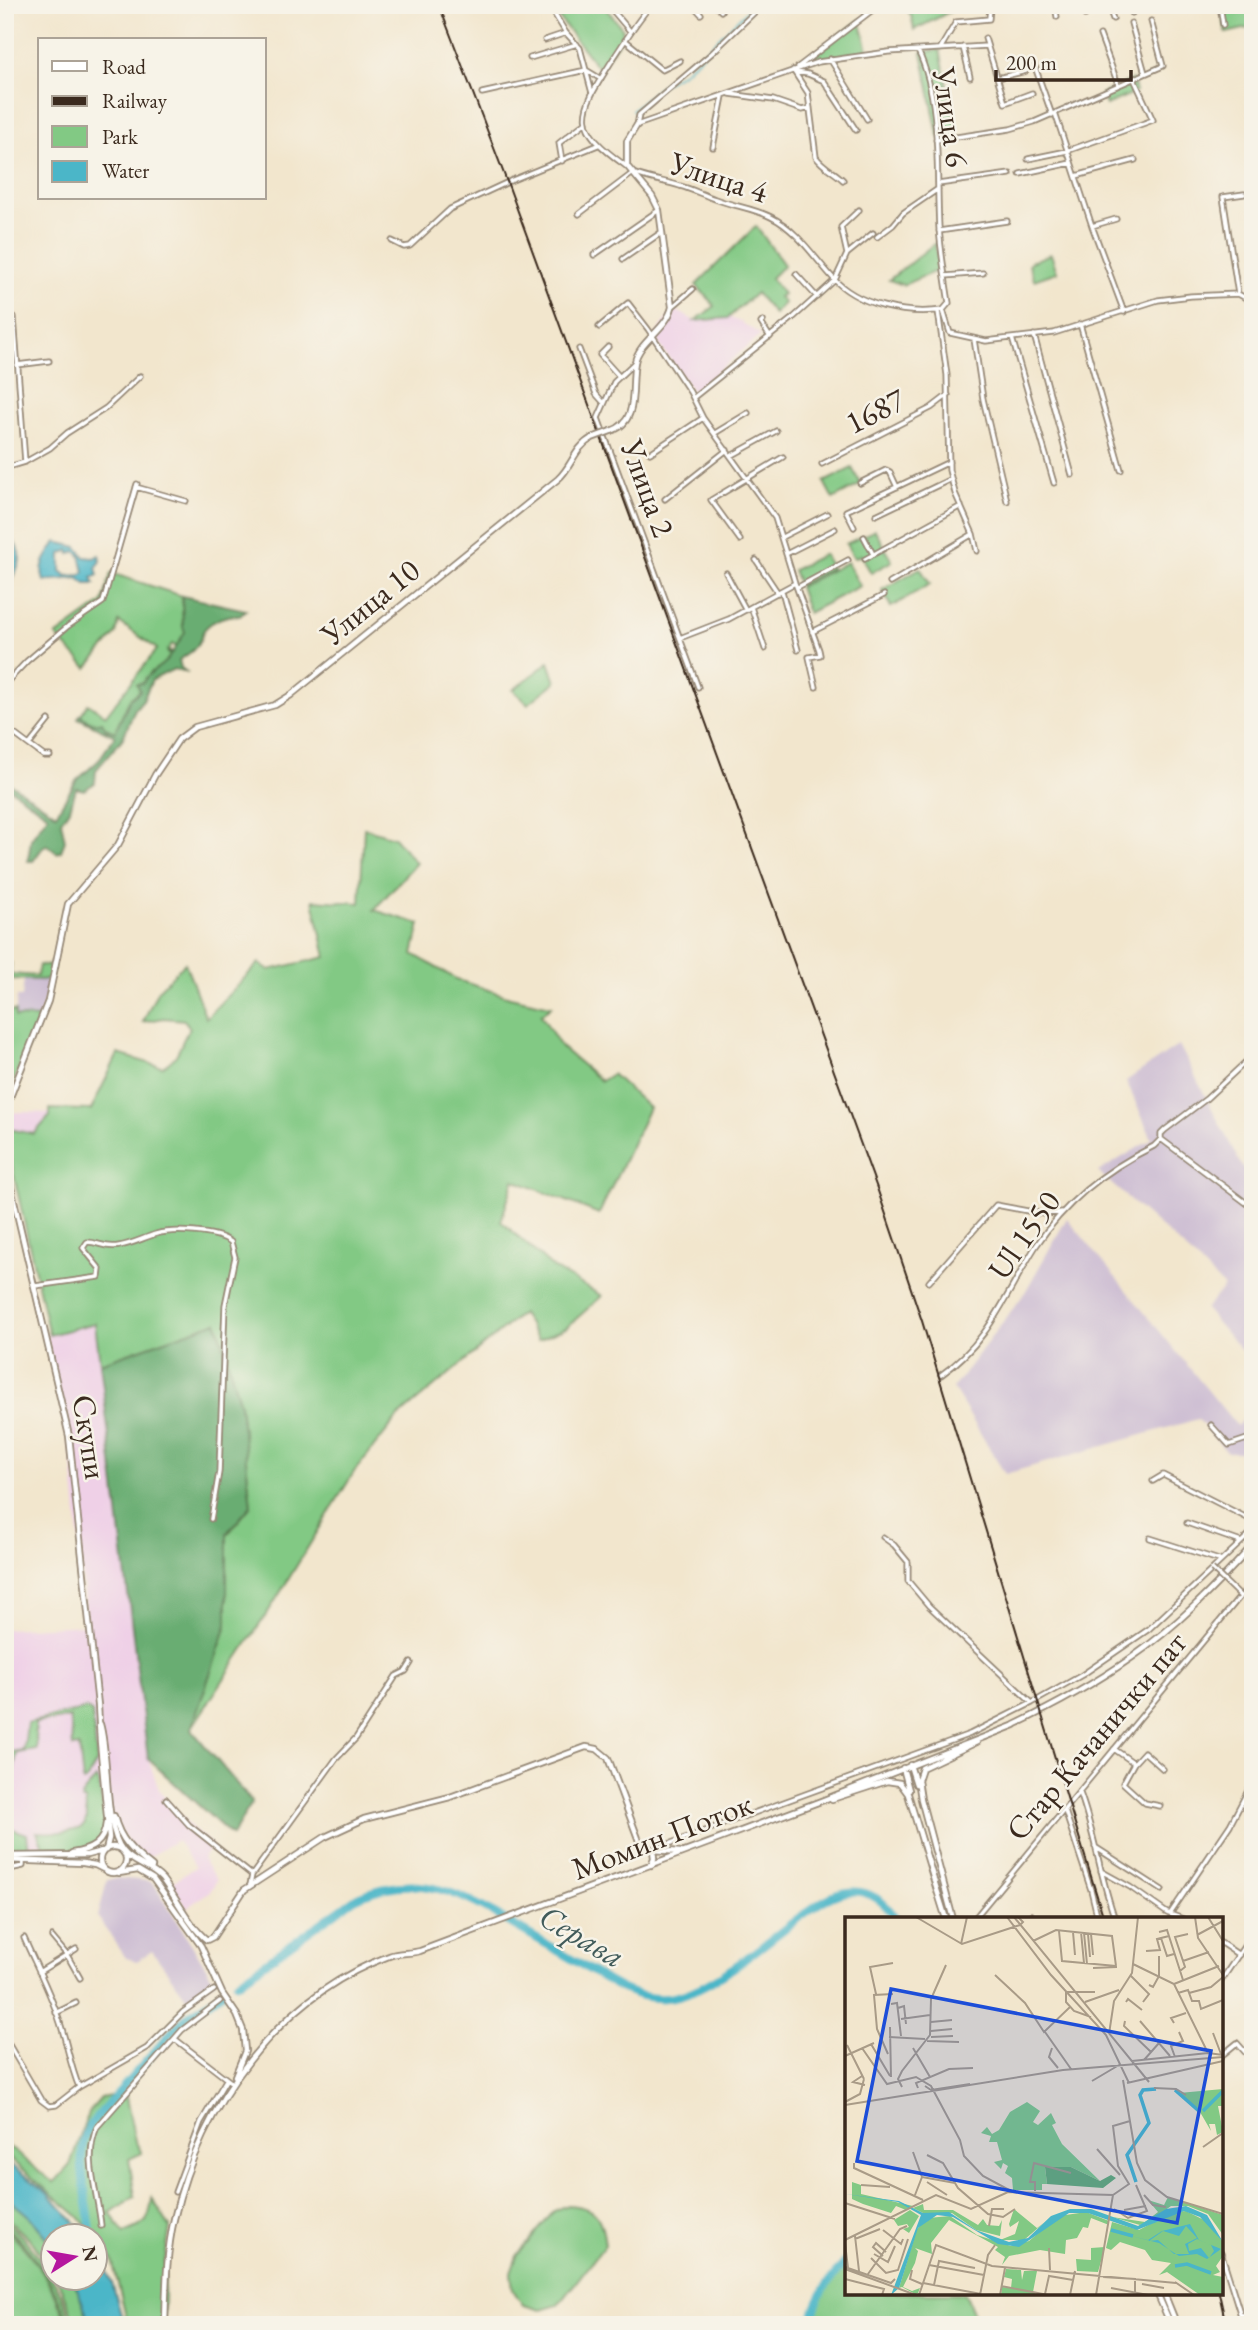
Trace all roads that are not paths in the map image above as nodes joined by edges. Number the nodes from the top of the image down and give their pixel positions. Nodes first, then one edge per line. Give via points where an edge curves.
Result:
1 (608, 5) edge
2 (651, 5) edge
3 (693, 5) edge
4 (715, 5) edge
5 (762, 5) edge
6 (879, 5) edge
7 (1000, 5) edge
8 (1055, 5) edge
9 (1083, 5) edge
10 (1108, 5) edge
11 (1130, 5) edge
12 (1220, 5) edge
13 (721, 11) dead end
14 (1132, 13) dead end
15 (701, 14) dead end
16 (555, 15) dead end
17 (1085, 15) dead end
18 (1057, 17) dead end
19 (1113, 19) dead end
20 (1151, 21) dead end
21 (1130, 23) dead end
22 (1223, 25) dead end
23 (630, 31) junction
24 (566, 33) junction
25 (1100, 35) dead end
26 (985, 38) dead end
27 (545, 40) dead end
28 (625, 40) junction
29 (577, 44) junction
30 (987, 46) junction
31 (963, 47) junction
32 (940, 49) junction
33 (918, 51) junction
34 (530, 58) dead end
35 (830, 60) junction
36 (680, 61) dead end
37 (1034, 64) dead end
38 (586, 70) junction
39 (795, 71) junction
40 (1026, 71) dead end
41 (1145, 73) junction
42 (970, 77) dead end
43 (998, 78) junction
44 (1133, 78) junction
45 (601, 79) junction
46 (1047, 81) dead end
47 (1041, 83) junction
48 (1118, 84) junction
49 (482, 93) dead end
50 (592, 93) junction
51 (1032, 93) dead end
52 (728, 94) junction
53 (723, 96) junction
54 (810, 108) junction
55 (1054, 114) junction
56 (867, 119) dead end
57 (586, 122) junction
58 (637, 124) junction
59 (856, 130) dead end
60 (936, 140) junction
61 (598, 145) junction
62 (713, 148) dead end
63 (1067, 151) junction
64 (1028, 159) dead end
65 (1135, 160) dead end
66 (562, 161) junction
67 (1071, 163) junction
68 (626, 166) junction
69 (633, 173) junction
70 (1010, 174) dead end
71 (1020, 174) dead end
72 (1076, 176) junction
73 (843, 180) dead end
74 (938, 187) junction
75 (1244, 194) dead end
76 (659, 209) junction
77 (859, 210) dead end
78 (579, 214) dead end
79 (1115, 219) dead end
80 (1007, 221) dead end
81 (1092, 226) junction
82 (939, 231) junction
83 (662, 232) junction
84 (392, 241) dead end
85 (846, 254) junction
86 (594, 255) dead end
87 (622, 259) dead end
88 (982, 273) dead end
89 (796, 274) dead end
90 (945, 276) junction
91 (835, 280) junction
92 (693, 289) dead end
93 (1238, 293) junction
94 (817, 297) junction
95 (1253, 302) edge
96 (672, 307) junction
97 (940, 311) junction
98 (1124, 312) junction
99 (14, 317) dead end
100 (763, 321) dead end
101 (1080, 324) junction
102 (598, 327) dead end
103 (1034, 335) junction
104 (653, 337) junction
105 (770, 337) junction
106 (974, 338) junction
107 (1013, 338) junction
108 (608, 347) dead end
109 (579, 349) dead end
110 (49, 361) dead end
111 (635, 362) junction
112 (17, 365) junction
113 (140, 376) dead end
114 (618, 376) junction
115 (948, 395) junction
116 (693, 398) junction
117 (604, 403) junction
118 (748, 413) dead end
119 (703, 418) junction
120 (776, 431) dead end
121 (715, 433) junction
122 (727, 450) junction
123 (650, 453) dead end
124 (731, 456) junction
125 (783, 457) dead end
126 (25, 462) junction
127 (949, 462) junction
128 (822, 464) dead end
129 (5, 468) edge
130 (1121, 470) dead end
131 (1073, 475) dead end
132 (746, 478) junction
133 (951, 480) junction
134 (860, 483) dead end
135 (1054, 483) dead end
136 (897, 487) junction
137 (665, 499) dead end
138 (186, 501) dead end
139 (1007, 501) dead end
140 (961, 506) junction
141 (827, 514) dead end
142 (876, 514) dead end
143 (854, 527) dead end
144 (835, 529) dead end
145 (973, 534) junction
146 (782, 537) junction
147 (863, 537) dead end
148 (740, 540) dead end
149 (977, 551) dead end
150 (786, 554) junction
151 (873, 554) junction
152 (865, 559) dead end
153 (756, 560) dead end
154 (848, 560) dead end
155 (726, 573) dead end
156 (890, 583) dead end
157 (796, 585) junction
158 (780, 592) junction
159 (884, 595) dead end
160 (749, 609) junction
161 (812, 632) junction
162 (680, 638) junction
163 (765, 649) dead end
164 (798, 650) dead end
165 (5, 684) edge
166 (698, 687) dead end
167 (816, 687) dead end
168 (49, 720) dead end
169 (5, 727) edge
170 (29, 745) junction
171 (50, 756) dead end
172 (1253, 1055) edge
173 (8, 1096) edge
174 (5, 1110) edge
175 (1161, 1139) junction
176 (5, 1162) edge
177 (1253, 1208) edge
178 (1062, 1212) junction
179 (929, 1282) dead end
180 (35, 1286) junction
181 (941, 1375) dead end
182 (1211, 1425) dead end
183 (1253, 1437) edge
184 (1153, 1481) dead end
185 (211, 1519) dead end
186 (1253, 1521) edge
187 (1187, 1523) dead end
188 (1253, 1531) edge
189 (883, 1537) dead end
190 (1150, 1538) dead end
191 (1241, 1542) junction
192 (1253, 1545) edge
193 (1219, 1560) junction
194 (1212, 1569) junction
195 (1253, 1581) edge
196 (1253, 1590) edge
197 (1240, 1596) junction
198 (411, 1663) dead end
199 (1032, 1703) junction
200 (100, 1724) junction
201 (1015, 1725) junction
202 (1114, 1749) junction
203 (1134, 1763) junction
204 (910, 1765) junction
205 (903, 1768) junction
206 (1163, 1769) dead end
207 (1253, 1781) edge
208 (1079, 1792) junction
209 (110, 1799) junction
210 (166, 1799) dead end
211 (921, 1799) junction
212 (821, 1801) junction
213 (1160, 1806) dead end
214 (1065, 1811) junction
215 (107, 1812) junction
216 (1095, 1847) junction
217 (106, 1850) junction
218 (653, 1850) junction
219 (124, 1852) junction
220 (685, 1852) junction
221 (62, 1855) junction
222 (5, 1858) edge
223 (22, 1860) junction
224 (651, 1865) junction
225 (103, 1869) junction
226 (5, 1870) edge
227 (1100, 1870) junction
228 (119, 1873) junction
229 (159, 1875) junction
230 (252, 1875) junction
231 (250, 1885) junction
232 (936, 1887) junction
233 (1162, 1890) dead end
234 (1170, 1914) junction
235 (945, 1917) edge
236 (952, 1917) edge
237 (976, 1917) edge
238 (1098, 1917) edge
239 (1114, 1917) edge
240 (1178, 1917) edge
241 (1253, 1933) edge
242 (52, 1937) dead end
243 (24, 1938) dead end
244 (1223, 1944) edge
245 (76, 1949) dead end
246 (66, 1955) junction
247 (1239, 1955) junction
248 (39, 1972) junction
249 (80, 1978) dead end
250 (1223, 1978) edge
251 (214, 1990) dead end
252 (223, 2000) junction
253 (76, 2003) dead end
254 (56, 2013) junction
255 (5, 2038) edge
256 (244, 2038) junction
257 (175, 2039) junction
258 (261, 2048) junction
259 (1223, 2054) edge
260 (1253, 2061) edge
261 (226, 2080) junction
262 (232, 2083) junction
263 (79, 2087) junction
264 (175, 2192) dead end
265 (100, 2222) edge
266 (1223, 2258) edge
267 (1158, 2295) edge
268 (1165, 2295) edge
269 (1253, 2310) edge
270 (1241, 2316) junction
271 (166, 2325) edge
272 (1171, 2325) edge
273 (1177, 2325) edge
274 (1241, 2325) edge

1 - 23 street
2 - 23 street
3 - 15 street
4 - 13 street
5 - 58 street via 639,115
6 - 39 street
7 - 32 street via 990,6 989,19 956,22
8 - 18 street
9 - 17 street
10 - 19 street
11 - 14 street
12 - 22 street
16 - 24 street
20 - 41 street via 1163,66
21 - 41 street
23 - 28 street
24 - 27 street
24 - 29 street
25 - 48 street
26 - 30 street
28 - 36 street via 662,70
28 - 45 street
29 - 34 street
29 - 38 street
30 - 31 street
30 - 43 street
31 - 32 street
31 - 42 street
32 - 33 street
33 - 35 street, Улица 6
33 - 60 street, Улица 6
35 - 39 street, Улица 6
35 - 56 street
37 - 47 street
38 - 45 street
38 - 49 street
38 - 50 street
39 - 52 street, Улица 6
39 - 54 street via 808,93
39 - 59 street via 824,81
40 - 43 street
41 - 44 street
43 - 51 street via 1006,103
44 - 48 street
44 - 63 street via 1153,120
45 - 50 street
46 - 47 street
47 - 55 street
48 - 55 street
50 - 57 street via 585,106
52 - 53 street, Улица 6
52 - 54 street
53 - 58 street, Улица 6
53 - 62 street
54 - 73 street via 816,157
55 - 60 street via 1010,129
55 - 63 street
57 - 61 street
57 - 66 street via 559,143
58 - 68 street via 627,141
60 - 74 street, Улица 6
61 - 66 street
61 - 68 street
63 - 64 street
63 - 67 street
65 - 72 street
66 - 84 street via 450,209 410,246
67 - 71 street
67 - 72 street
68 - 69 street
69 - 76 street
69 - 78 street, Улица 4
69 - 91 street, Улица 4 via 771,216 789,229
70 - 74 street
72 - 81 street
74 - 82 street, Улица 6
74 - 85 street via 893,225
75 - 93 street via 1223,197
76 - 83 street
76 - 86 street
77 - 85 street via 841,227
79 - 81 street
80 - 82 street
81 - 98 street
82 - 90 street, Улица 6
83 - 87 street
83 - 96 street
85 - 91 street
88 - 90 street
89 - 94 street
90 - 97 street, Улица 6 via 949,303
91 - 94 street
91 - 97 street, Улица 4 via 873,303 918,312
92 - 96 street
93 - 95 street
93 - 98 street via 1158,300
94 - 105 street
96 - 104 street
97 - 106 street via 950,333
97 - 115 street, 1687
98 - 101 street
99 - 112 street
100 - 105 street
101 - 103 street
101 - 130 street
102 - 104 street via 628,303
103 - 107 street
103 - 131 street
104 - 111 street
104 - 116 street
105 - 116 street
106 - 107 street
106 - 139 street
107 - 135 street
108 - 114 street via 600,355
109 - 117 street
110 - 112 street
111 - 114 street, Улица 2
111 - 173 street, Улица 10, bridge via 630,417 622,427 592,438 577,450 558,479 304,685 275,705 202,725 178,739 118,845 68,904 48,1001
112 - 126 street
113 - 126 street via 106,408
114 - 117 street, Улица 2
115 - 127 street, 1687
115 - 128 street, 1687
116 - 119 street
117 - 162 street, Улица 2 via 598,418
118 - 121 street
119 - 121 street
119 - 123 street, Улица 2
120 - 124 street
121 - 122 street
122 - 124 street
122 - 137 street, Улица 2
124 - 132 street
125 - 132 street, Улица 2
126 - 129 street
127 - 133 street, 1687
127 - 136 street
132 - 146 street via 775,518
132 - 148 street, Улица 2 via 711,500
133 - 140 street, 1687
133 - 142 street
134 - 136 street via 886,470
136 - 143 street via 846,511
138 - 165 street via 137,486 103,602 68,626
140 - 145 street, 1687
140 - 151 street
141 - 146 street
144 - 150 street
145 - 149 street, 1687
145 - 156 street
146 - 150 street
147 - 151 street
150 - 157 street
151 - 152 street
153 - 158 street
154 - 157 street
155 - 160 street
157 - 158 street
157 - 161 street
158 - 160 street
158 - 164 street
159 - 161 street
160 - 162 street
160 - 163 street
161 - 167 street via 820,655 809,657
162 - 166 street, Улица 2
168 - 170 street
169 - 170 street
170 - 171 street
172 - 175 street, Ul 1550 via 1165,1130
173 - 174 street, Улица 10
175 - 177 street
175 - 178 street, Ul 1550 via 1102,1177
176 - 180 street, Скупи
178 - 179 street via 996,1205
178 - 181 street, Ul 1550 via 980,1339
180 - 185 street via 99,1276 100,1269 83,1248 87,1242 122,1246 175,1231 216,1235 231,1242 235,1257 225,1305 219,1472
180 - 200 street, Скупи via 69,1436
182 - 183 street via 1227,1445
184 - 186 street via 1163,1475
187 - 191 street
188 - 191 street
189 - 199 street via 908,1562 908,1581 929,1606
190 - 193 street
191 - 193 street
192 - 201 street via 1165,1632 1130,1659
193 - 194 street
194 - 197 street, bridge
194 - 199 street via 1139,1636
195 - 197 street, Стар Качанички пат
196 - 197 street
197 - 202 street, Стар Качанички пат
198 - 230 street via 396,1676 356,1738
199 - 218 street via 970,1734
200 - 209 street, Скупи
200 - 215 street, Скупи
201 - 204 street, Момин Поток
201 - 211 street via 922,1768 918,1780
202 - 203 street
202 - 208 street, Стар Качанички пат
203 - 206 street via 1144,1752
203 - 213 street via 1125,1786 1145,1803
204 - 205 street, Момин Поток
204 - 211 street
205 - 212 street, Момин Поток
205 - 232 street
207 - 234 street via 1230,1825
208 - 214 street, Стар Качанички пат
208 - 216 street
209 - 219 street, Скупи via 114,1835
209 - 229 street via 123,1840
210 - 230 street via 189,1825
211 - 236 street
212 - 220 street, Момин Поток
212 - 232 street via 887,1781 900,1783 908,1794
214 - 237 street, Стар Качанички пат
214 - 238 street
215 - 217 street, Скупи
215 - 221 street via 98,1844
216 - 227 street
216 - 233 street
217 - 219 street via 114,1847
217 - 221 street
217 - 225 street via 100,1859
218 - 220 street
218 - 224 street
218 - 231 street via 635,1835 608,1758 586,1747 440,1801 356,1822
219 - 228 street via 125,1864
219 - 229 street
220 - 224 street, Момин Поток
221 - 222 street
222 - 223 street
223 - 225 street via 89,1863
223 - 226 street via 23,1866
224 - 258 street, Момин Поток via 420,1951 370,1964 293,2016
225 - 228 street
227 - 234 street
227 - 239 street
228 - 252 street via 138,1870 153,1879 205,1954
229 - 231 street via 207,1940
230 - 231 street
232 - 235 street
234 - 240 street
241 - 247 street
242 - 246 street
243 - 248 street
244 - 247 street
245 - 246 street
246 - 248 street
246 - 249 street
247 - 250 street
248 - 254 street
251 - 263 street via 183,2012 147,2048
252 - 256 street via 239,2019
252 - 257 street via 190,2022
253 - 254 street
254 - 263 street
255 - 263 street via 44,2103 56,2105
256 - 258 street via 248,2046
256 - 262 street via 244,2054
257 - 261 street
257 - 265 street via 106,2114 94,2134 90,2157
258 - 262 street, Момин Поток
259 - 260 street via 1237,2043
261 - 262 street
261 - 264 street via 201,2122
262 - 271 street via 183,2186 171,2237
266 - 270 street
267 - 272 street
268 - 273 street
269 - 270 street
270 - 274 street

